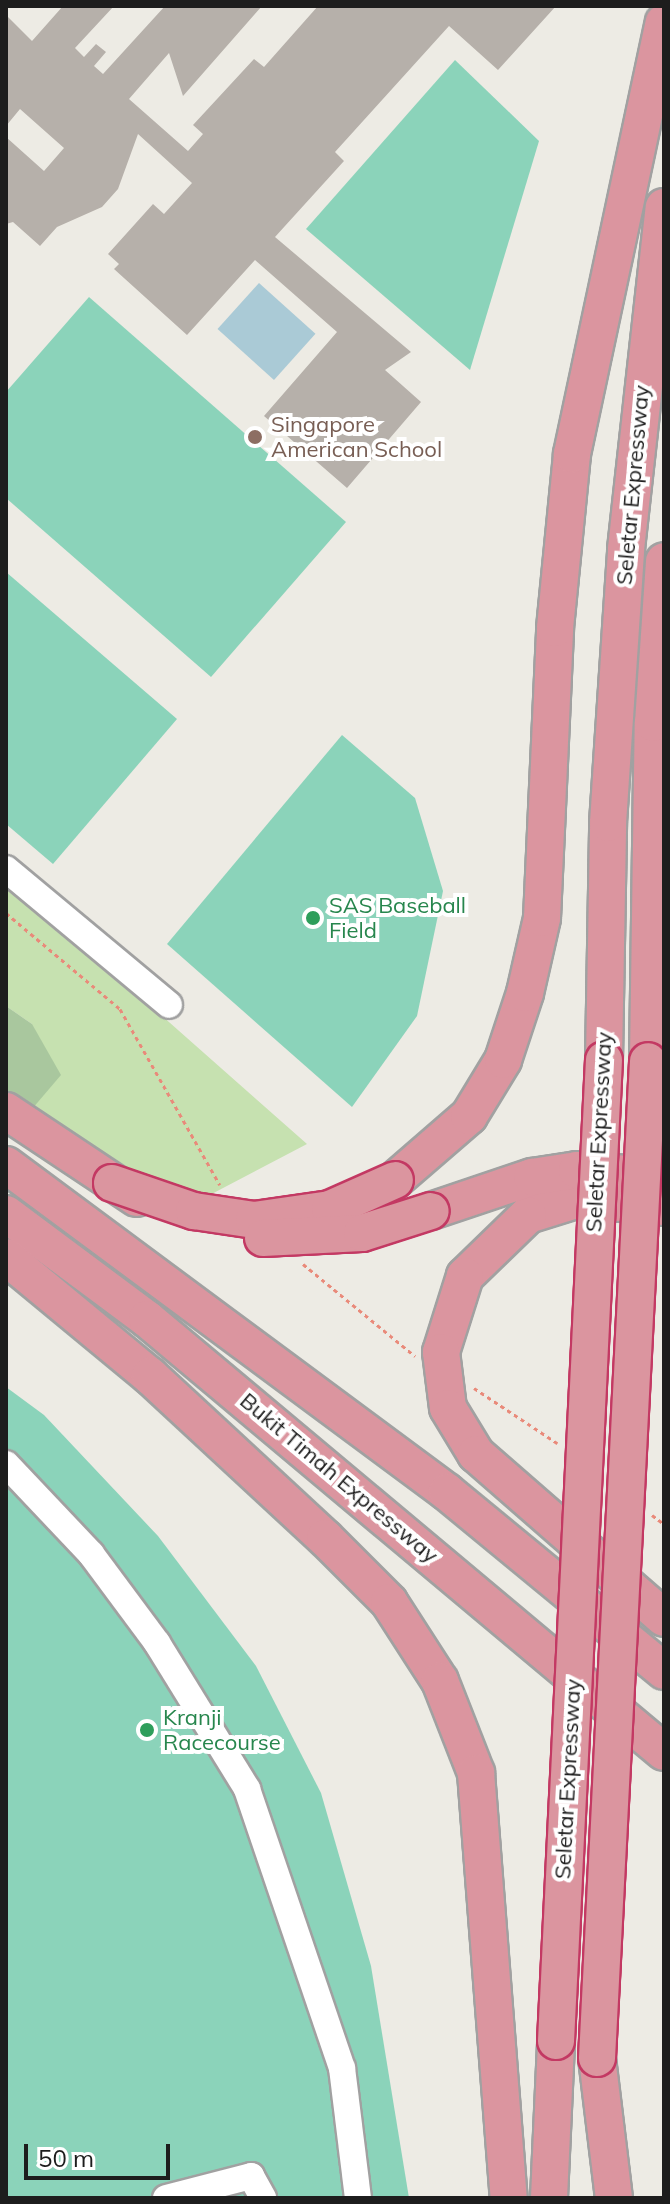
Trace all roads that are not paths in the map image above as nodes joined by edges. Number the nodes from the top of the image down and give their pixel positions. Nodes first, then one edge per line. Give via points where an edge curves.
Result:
1 (664, 23) edge
2 (664, 207) edge
3 (664, 561) edge
4 (6, 869) edge
5 (169, 1005) dead end
6 (6, 1111) edge
7 (6, 1165) edge
8 (664, 1177) edge
9 (112, 1183) junction
10 (664, 1207) edge
11 (6, 1214) edge
12 (6, 1257) edge
13 (6, 1464) edge
14 (664, 1618) edge
15 (664, 1671) edge
16 (582, 1683) junction
17 (664, 1752) edge
18 (664, 1768) edge
19 (555, 2050) junction
20 (166, 2198) edge
21 (263, 2198) edge
22 (358, 2198) edge
23 (509, 2198) edge
24 (549, 2198) edge
25 (571, 2198) edge
26 (614, 2198) edge

1 - 9 highway, bridge via 572,454 555,628 542,918 503,1060 469,1116 395,1180 330,1209 254,1220 194,1211
2 - 19 highway, Seletar Expressway, bridge via 626,549 608,823 604,1060
3 - 26 highway, bridge via 653,723 648,1061 597,2058
4 - 5 street
6 - 9 highway
7 - 15 highway via 447,1492
8 - 9 highway, bridge via 562,1172 362,1233 263,1238 180,1219
10 - 14 highway via 579,1199 528,1215 465,1276 441,1352 448,1408 476,1454
11 - 16 highway, Bukit Timah Expressway via 147,1319
12 - 23 highway via 150,1376 325,1538 389,1602 440,1681 476,1773
13 - 22 street via 91,1554 157,1643 247,1789 342,2068
16 - 17 highway, Bukit Timah Expressway
16 - 18 highway
19 - 24 highway
19 - 25 highway
20 - 21 street via 251,2176

